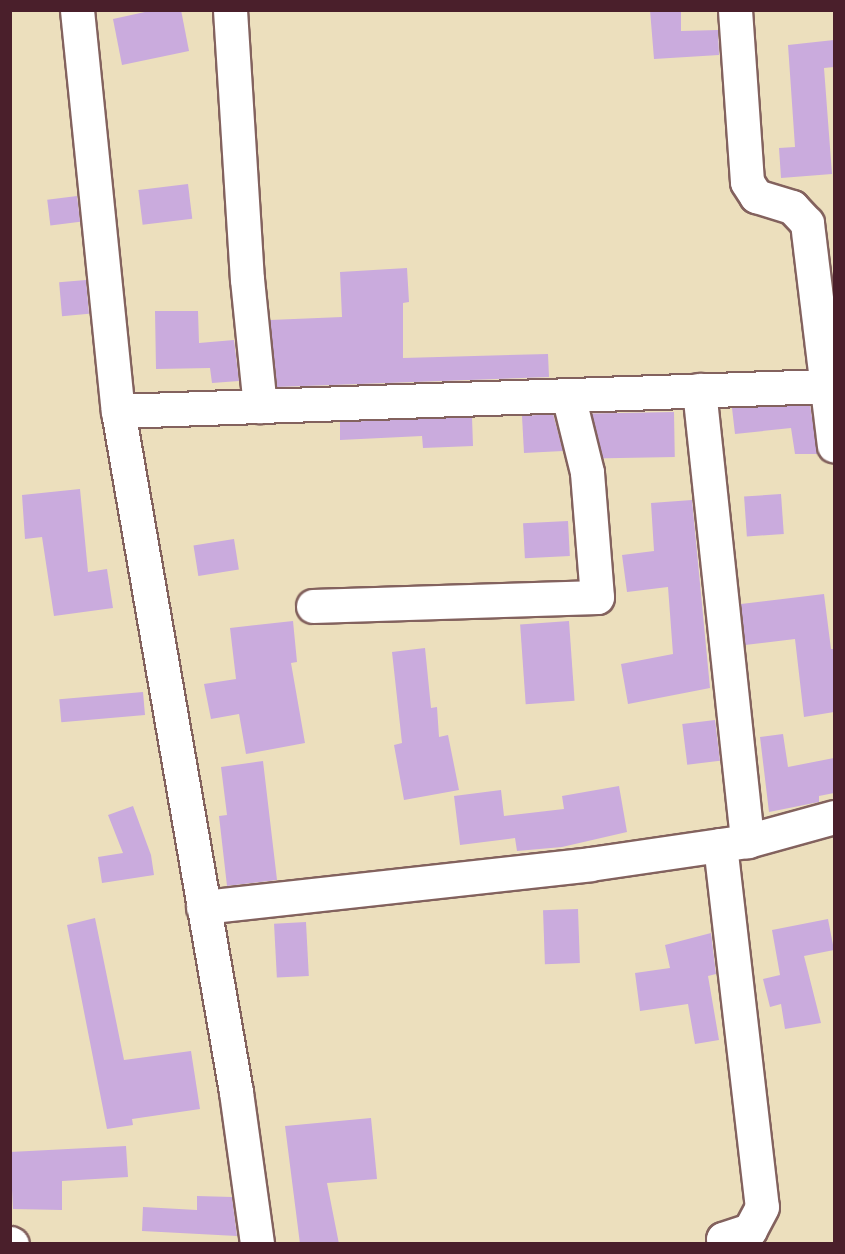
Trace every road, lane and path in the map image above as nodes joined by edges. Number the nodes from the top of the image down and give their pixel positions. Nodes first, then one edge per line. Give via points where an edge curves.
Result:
1 (77, 10) edge
2 (230, 10) edge
3 (735, 10) edge
4 (828, 386) junction
5 (699, 390) junction
6 (568, 395) junction
7 (260, 406) junction
8 (118, 411) junction
9 (834, 445) edge
10 (313, 606) dead end
11 (834, 817) edge
12 (734, 843) junction
13 (203, 907) junction
14 (257, 1244) edge
15 (723, 1244) edge

1 - 8 street
2 - 7 street via 246,269
3 - 4 street via 747,183 756,196 792,207 807,223
4 - 5 street
4 - 9 street
5 - 6 street
5 - 12 street
6 - 7 street
6 - 10 street via 587,472 597,597
7 - 8 street
8 - 13 street
11 - 12 street
12 - 13 street via 590,864
12 - 15 street via 762,1207 750,1230 723,1239
13 - 14 street

